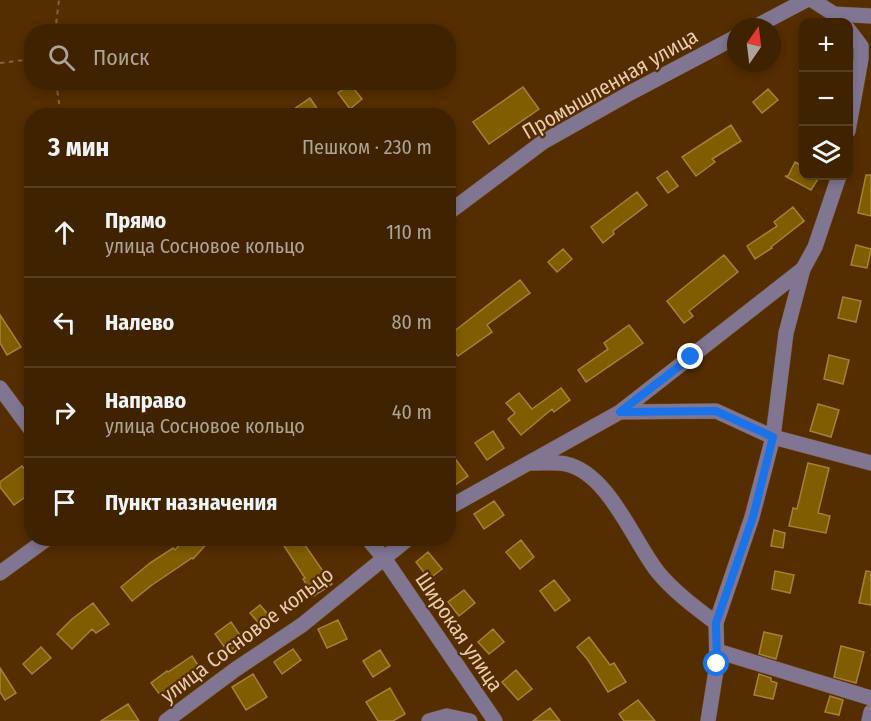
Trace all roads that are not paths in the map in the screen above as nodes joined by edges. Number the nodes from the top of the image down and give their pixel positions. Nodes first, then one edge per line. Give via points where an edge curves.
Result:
1 (806, 0) edge
2 (812, 0) edge
3 (871, 16) edge
4 (772, 18) edge
5 (838, 18) edge
6 (853, 34) edge
7 (727, 42) edge
8 (850, 126) edge
9 (837, 180) edge
10 (456, 207) edge
11 (803, 269) junction
12 (0, 388) edge
13 (620, 412) junction
14 (24, 420) edge
15 (773, 437) junction
16 (529, 463) junction
17 (871, 463) edge
18 (456, 504) edge
19 (37, 546) edge
20 (374, 546) edge
21 (399, 546) edge
22 (384, 558) junction
23 (0, 573) edge
24 (716, 623) junction
25 (717, 651) junction
26 (871, 698) edge
27 (871, 712) edge
28 (166, 721) edge
29 (429, 721) edge
30 (471, 721) edge
31 (495, 721) edge
32 (708, 721) edge
33 (869, 721) edge

1 - 4 street
2 - 5 street
3 - 5 street
6 - 8 street via 861,46 861,59
7 - 10 street, Промышленная улица via 543,142
9 - 11 street via 815,247
11 - 13 street
11 - 15 street via 786,333
12 - 14 street
13 - 15 street via 716,411
13 - 16 street
15 - 17 street
15 - 24 street via 753,517
16 - 18 street
16 - 24 street via 567,465 584,472 602,488 658,572
19 - 23 street
20 - 22 street, Широкая улица
21 - 22 street, улица Сосновое кольцо
22 - 28 street, улица Сосновое кольцо via 302,625
22 - 31 street, Широкая улица
24 - 25 street
25 - 26 street
25 - 32 street
27 - 33 street
29 - 30 street via 447,716

